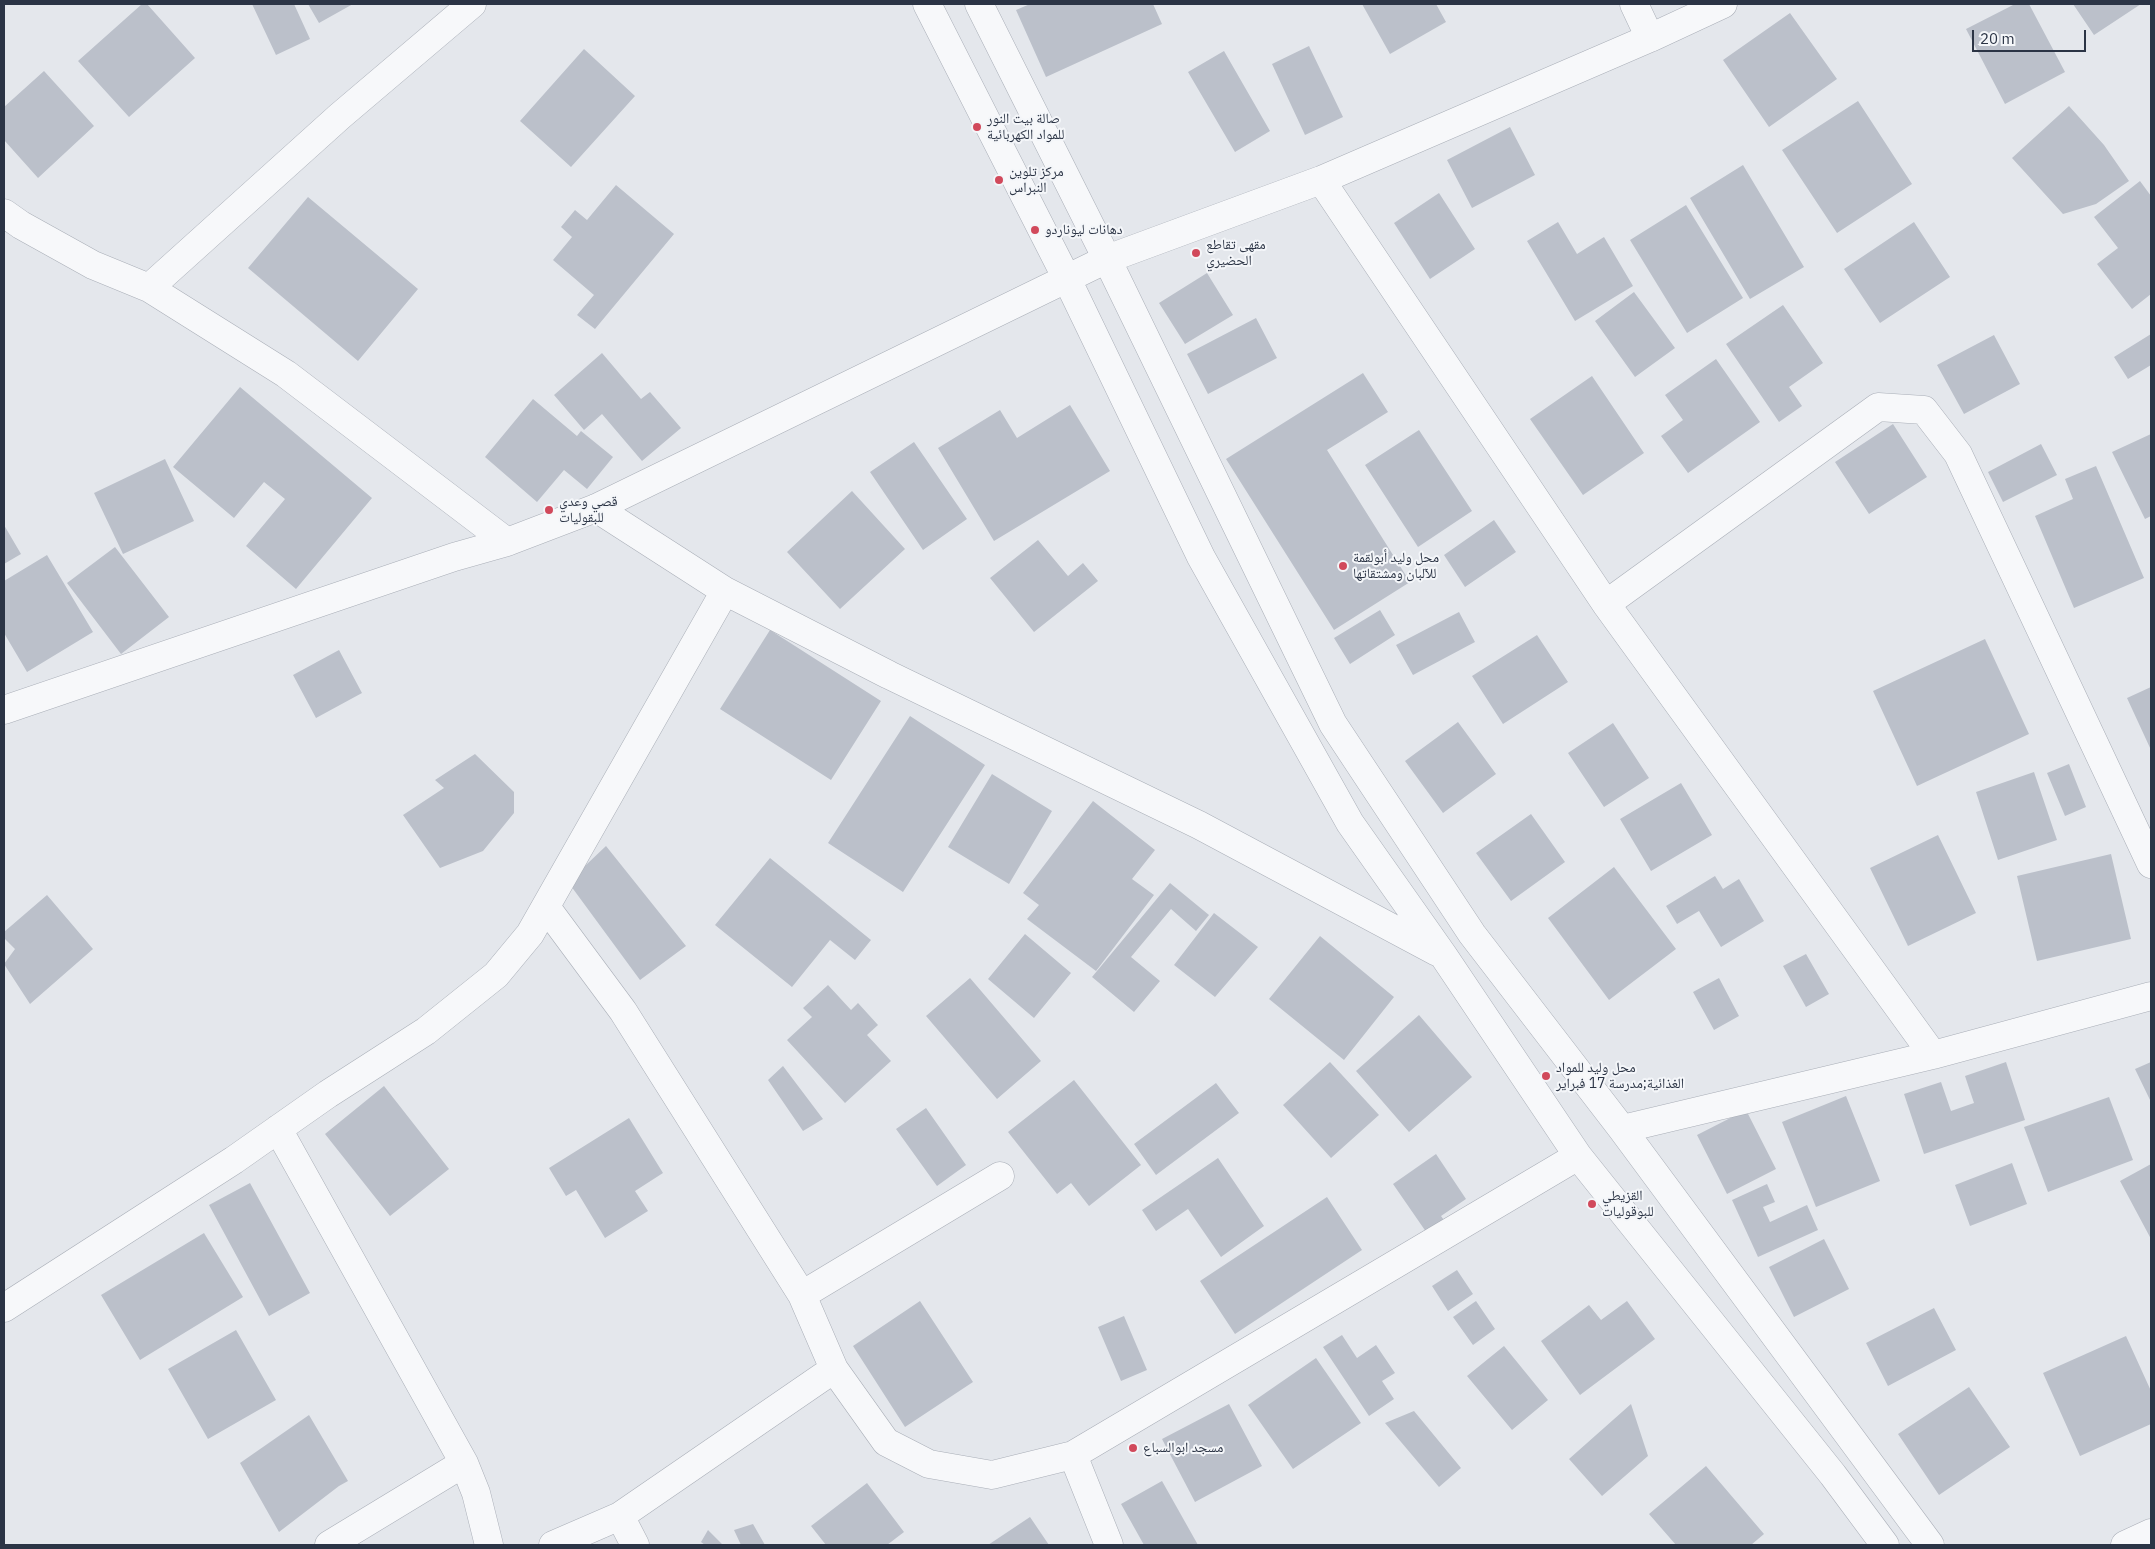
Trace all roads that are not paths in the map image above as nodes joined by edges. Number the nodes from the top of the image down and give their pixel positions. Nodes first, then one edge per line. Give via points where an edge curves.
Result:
1 (472, 4) edge
2 (927, 4) edge
3 (979, 4) edge
4 (1634, 4) edge
5 (1723, 4) edge
6 (1650, 38) junction
7 (1321, 180) junction
8 (4, 213) edge
9 (1107, 259) junction
10 (1067, 279) junction
11 (149, 288) junction
12 (596, 508) junction
13 (507, 542) junction
14 (725, 591) junction
15 (1606, 604) junction
16 (4, 710) edge
17 (2151, 864) edge
18 (546, 907) junction
19 (1443, 955) junction
20 (2151, 996) edge
21 (1932, 1055) junction
22 (278, 1129) junction
23 (1622, 1130) junction
24 (1578, 1156) junction
25 (1000, 1176) dead end
26 (802, 1295) junction
27 (4, 1308) edge
28 (834, 1369) junction
29 (1073, 1455) junction
30 (464, 1463) junction
31 (620, 1516) junction
32 (2151, 1533) edge
33 (330, 1545) edge
34 (489, 1545) edge
35 (553, 1545) edge
36 (635, 1545) edge
37 (1109, 1545) edge
38 (1885, 1545) edge
39 (1930, 1545) edge
40 (2125, 1545) edge

1 - 11 street via 340,116
2 - 10 street
3 - 9 street
4 - 6 street
5 - 6 street
6 - 7 street
7 - 9 street
7 - 15 street
8 - 11 street via 93,265
9 - 10 street
9 - 23 street via 1333,724 1472,934
10 - 12 street
10 - 19 street via 1206,566 1350,823
11 - 13 street via 286,374
12 - 13 street
12 - 14 street
13 - 16 street via 454,557
14 - 18 street
14 - 19 street via 889,675 1199,825
15 - 17 street via 1878,407 1924,410 1958,454
15 - 21 street
18 - 22 street via 514,955 479,989 426,1030
18 - 26 street via 623,1011
19 - 24 street
20 - 21 street
21 - 23 street
22 - 27 street
22 - 30 street
23 - 39 street
24 - 29 street
24 - 38 street via 1833,1475
25 - 26 street
26 - 28 street
28 - 29 street via 886,1442 929,1464 992,1475
28 - 31 street
29 - 37 street
30 - 33 street
30 - 34 street via 476,1493
31 - 35 street
31 - 36 street
32 - 40 street

